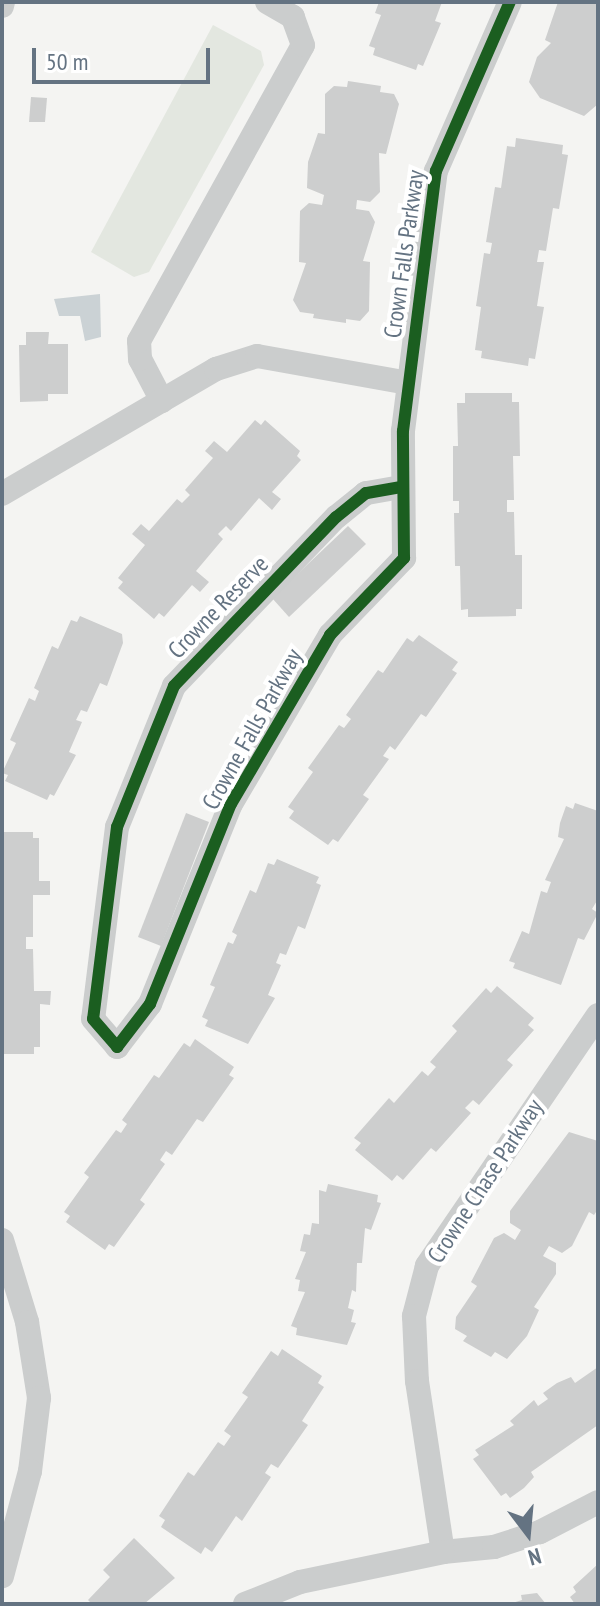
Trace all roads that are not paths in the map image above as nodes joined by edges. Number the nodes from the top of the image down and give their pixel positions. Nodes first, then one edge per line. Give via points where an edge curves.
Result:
1 (267, 2) edge
2 (510, 2) edge
3 (408, 383) junction
4 (162, 401) junction
5 (401, 487) junction
6 (2, 494) edge
7 (598, 1015) edge
8 (117, 1047) joint
9 (2, 1240) edge
10 (598, 1502) edge
11 (443, 1552) junction
12 (2, 1576) edge
13 (245, 1604) edge

1 - 4 street via 293,17 303,45 139,341 140,359
2 - 3 street, Crown Falls Parkway via 436,171
3 - 4 street via 257,356 216,369
3 - 5 street
4 - 6 street
5 - 8 street, Crowne Falls Parkway via 404,558 330,635 231,804 150,1004
5 - 8 street, Crowne Reserve via 366,493 336,517 174,686 117,827 93,1019
7 - 11 street, Crowne Chase Parkway via 427,1266 414,1316 417,1381
9 - 12 street via 27,1322 39,1398 30,1471
10 - 11 street via 517,1539
11 - 13 street via 300,1582

